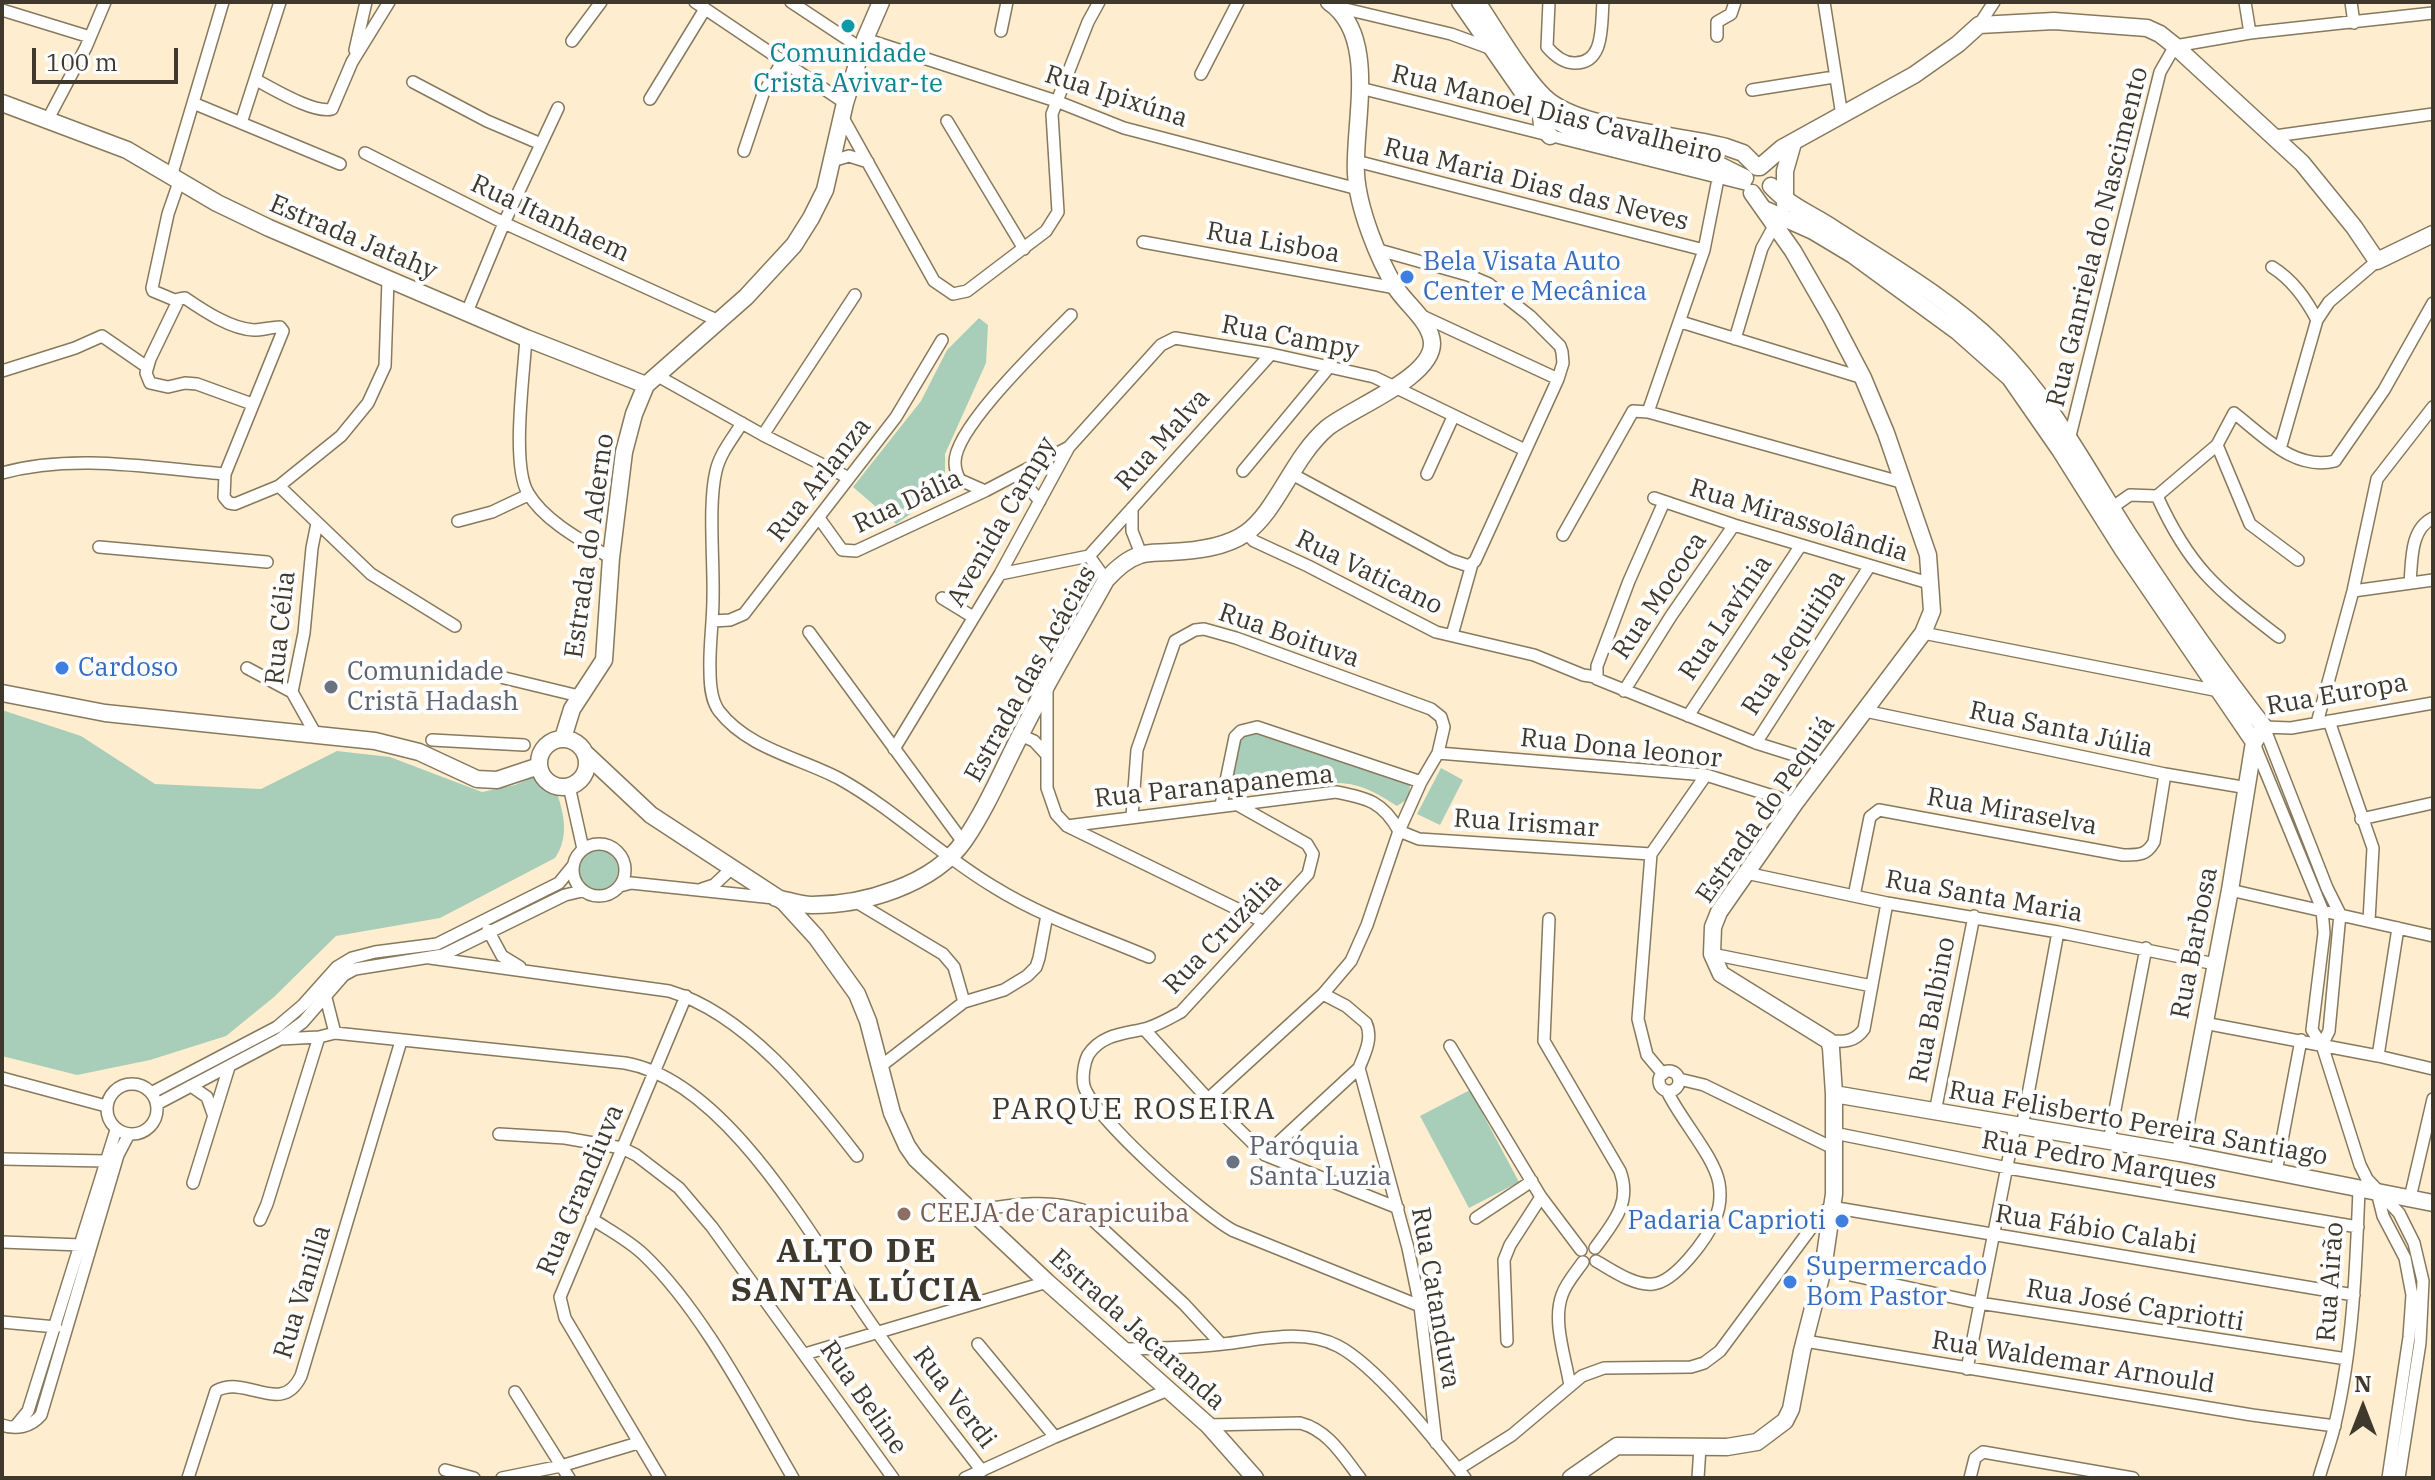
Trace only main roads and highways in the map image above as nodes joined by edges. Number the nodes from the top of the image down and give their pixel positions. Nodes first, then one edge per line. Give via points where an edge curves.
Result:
1 (881, 2) edge
2 (1460, 2) edge
3 (1478, 3) edge
4 (1332, 4) edge
5 (1483, 24) junction
6 (2, 103) edge
7 (1541, 113) junction
8 (1550, 136) road end
9 (1793, 143) junction
10 (1776, 180) junction
11 (1753, 183) junction
12 (1786, 200) junction
13 (1777, 222) junction
14 (1813, 231) junction
15 (2433, 234) edge
16 (1793, 251) junction
17 (1896, 278) junction
18 (651, 380) junction
19 (2107, 511) junction
20 (2, 693) edge
21 (563, 738) junction
22 (2254, 742) junction
23 (586, 754) junction
24 (539, 766) junction
25 (617, 783) junction
26 (574, 784) junction
27 (776, 898) junction
28 (1834, 1094) junction
29 (2180, 1153) junction
30 (2433, 1203) edge
31 (1255, 1478) edge
32 (1571, 1478) edge

1 - 18 main road, Estrada do Aderno via 863,44 819,204 794,245 746,297
2 - 5 main road
3 - 5 main road
4 - 27 main road, Estrada das Acácias via 1357,47 1356,161 1367,223 1396,288 1430,336 1430,353 1395,386 1327,428 1246,533 1221,545 1141,554 1106,580 989,800 949,857 903,887 853,900 810,905
5 - 7 main road via 1492,49
5 - 11 main road via 1550,102 1572,114 1743,153
6 - 18 main road, Estrada Jatahy via 127,150 256,222 388,280 526,338
7 - 8 main road
7 - 11 main road via 1568,127 1717,164
9 - 10 main road
9 - 11 main road via 1769,157
9 - 15 main road via 1914,75 1979,25 2054,21 2131,26 2160,34 2275,136 2318,181 2377,261
10 - 11 main road via 1768,171
10 - 12 main road
11 - 13 main road
12 - 13 main road
12 - 17 main road
13 - 14 main road
13 - 16 main road, Estrada do Pequiá
14 - 16 main road
14 - 17 main road
16 - 28 main road, Estrada do Pequiá via 1863,378 1904,483 1932,584 1932,611 1923,633 1795,803 1713,927 1712,954 1721,974 1829,1041
17 - 19 main road via 2010,378
17 - 19 main road via 1960,314 1995,344 2047,405
18 - 21 main road, Estrada do Aderno via 624,452 604,660 572,709
19 - 22 main road
19 - 22 main road, Rua Europa via 2264,727
20 - 24 main road via 105,713 389,743 477,779 497,780
21 - 23 main road via 573,740
21 - 24 main road via 545,747
22 - 29 main road, Rua Barbosa
23 - 25 main road
23 - 26 main road via 587,770
24 - 26 main road via 553,785
25 - 26 main road
25 - 27 main road via 651,815
27 - 31 main road, Estrada Jacaranda via 816,937 857,994 892,1113 916,1159 1208,1425
28 - 29 main road, Rua Felisberto Pereira Santiago
28 - 32 main road via 1834,1194 1823,1269 1785,1421 1757,1442 1727,1447 1617,1446
29 - 30 main road, Rua Felisberto Pereira Santiago

